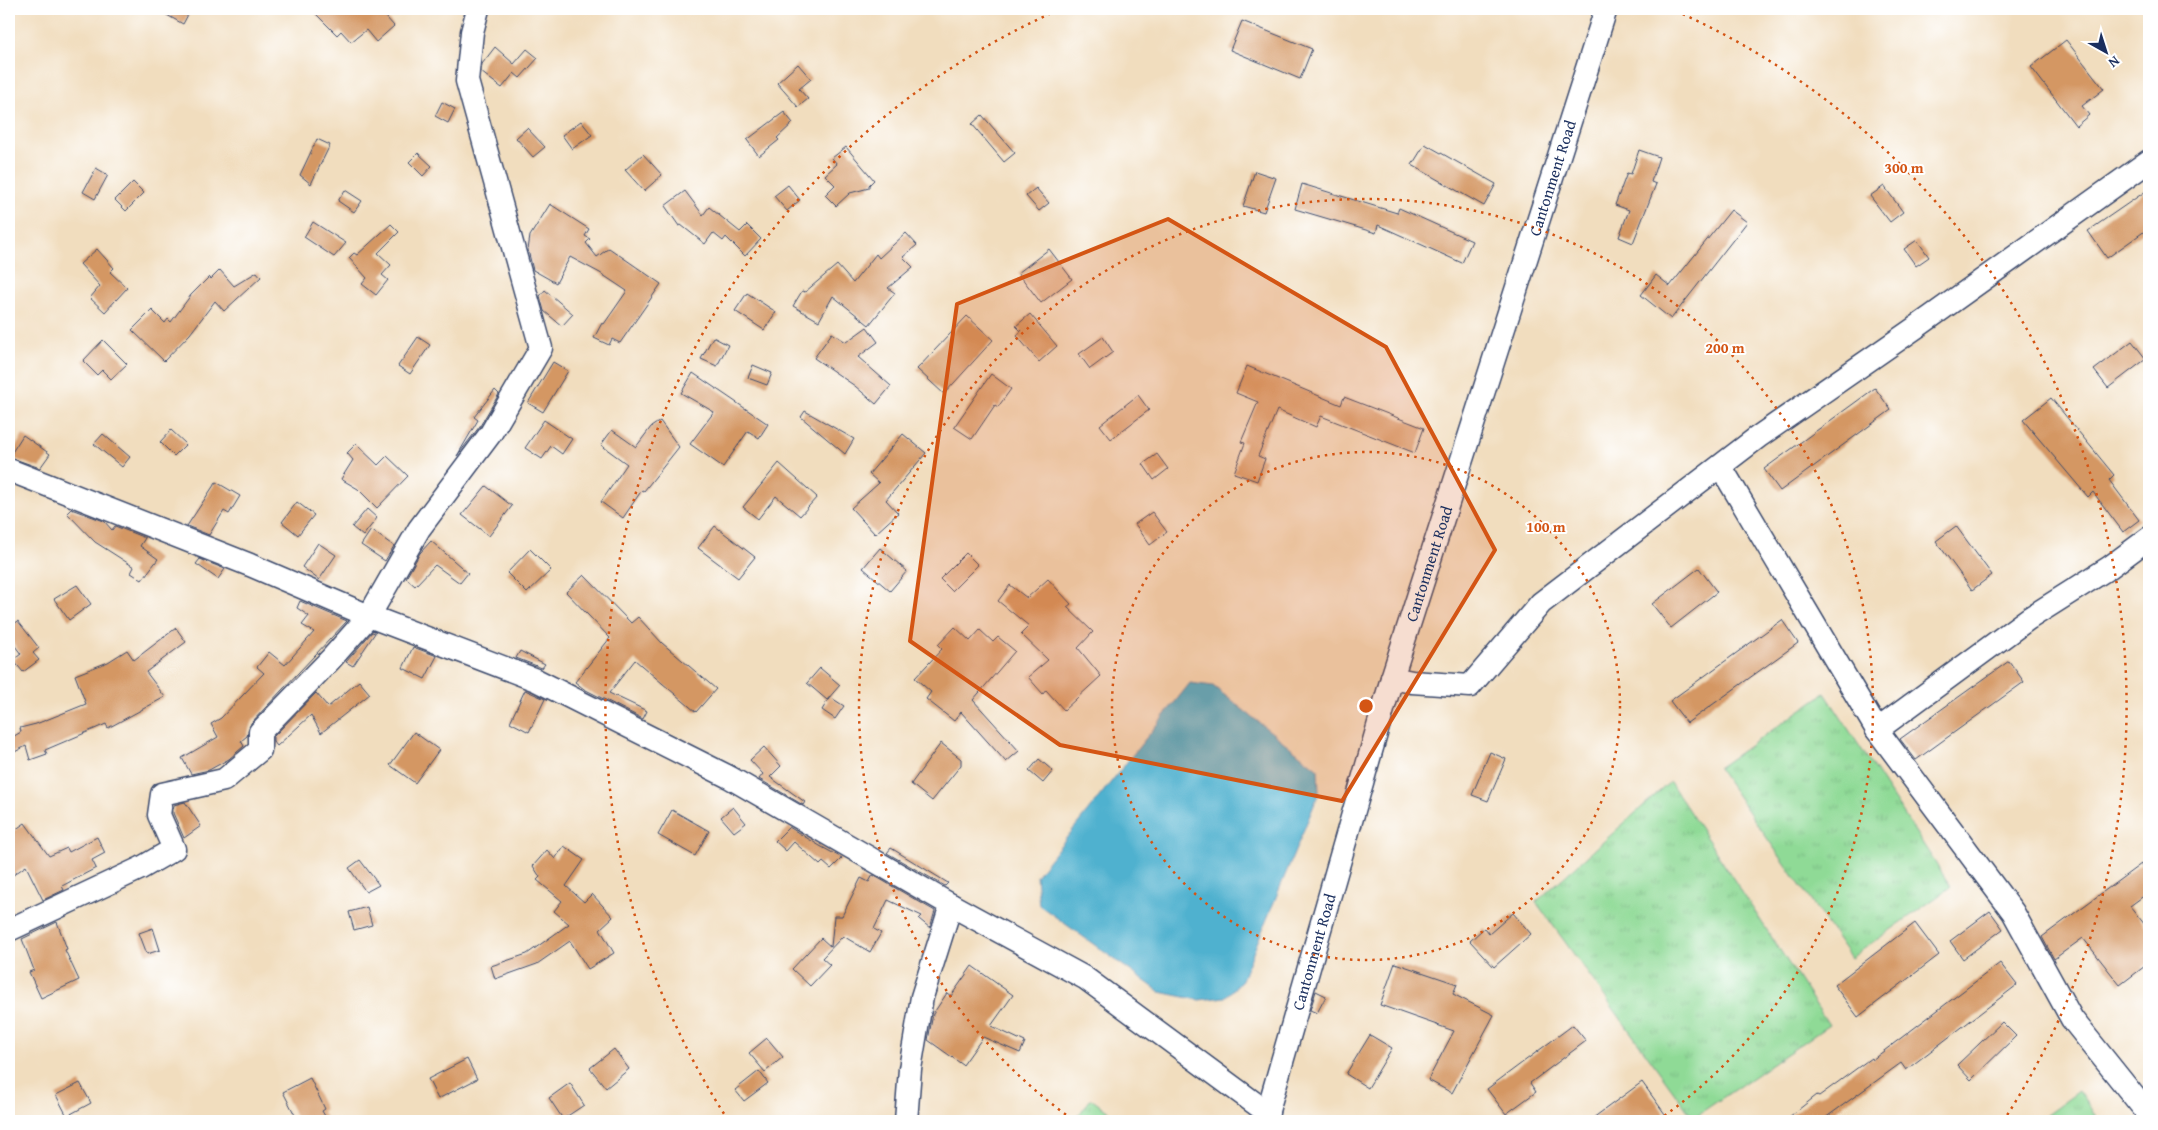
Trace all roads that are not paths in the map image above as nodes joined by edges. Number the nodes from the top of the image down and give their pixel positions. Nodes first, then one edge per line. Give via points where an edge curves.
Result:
1 (478, 9) edge
2 (1606, 9) edge
3 (2149, 161) edge
4 (1721, 467) junction
5 (9, 470) edge
6 (2149, 538) edge
7 (369, 616) junction
8 (1392, 678) junction
9 (1877, 730) junction
10 (951, 904) junction
11 (9, 930) edge
12 (2149, 1114) edge
13 (1267, 1117) edge
14 (906, 1121) edge

1 - 7 street via 467,81 541,348 491,433 419,529
2 - 8 street, Cantonment Road
3 - 4 street via 1758,437
4 - 8 street via 1541,604 1470,686
4 - 9 street
5 - 7 street via 250,565
6 - 9 street via 2028,619
7 - 10 street via 536,680 729,777
7 - 11 street via 260,732 260,750 224,780 162,794 159,815 174,850
8 - 13 street, Cantonment Road
9 - 12 street via 2014,912 2072,1019
10 - 13 street via 1085,978
10 - 14 street via 922,997 910,1069

